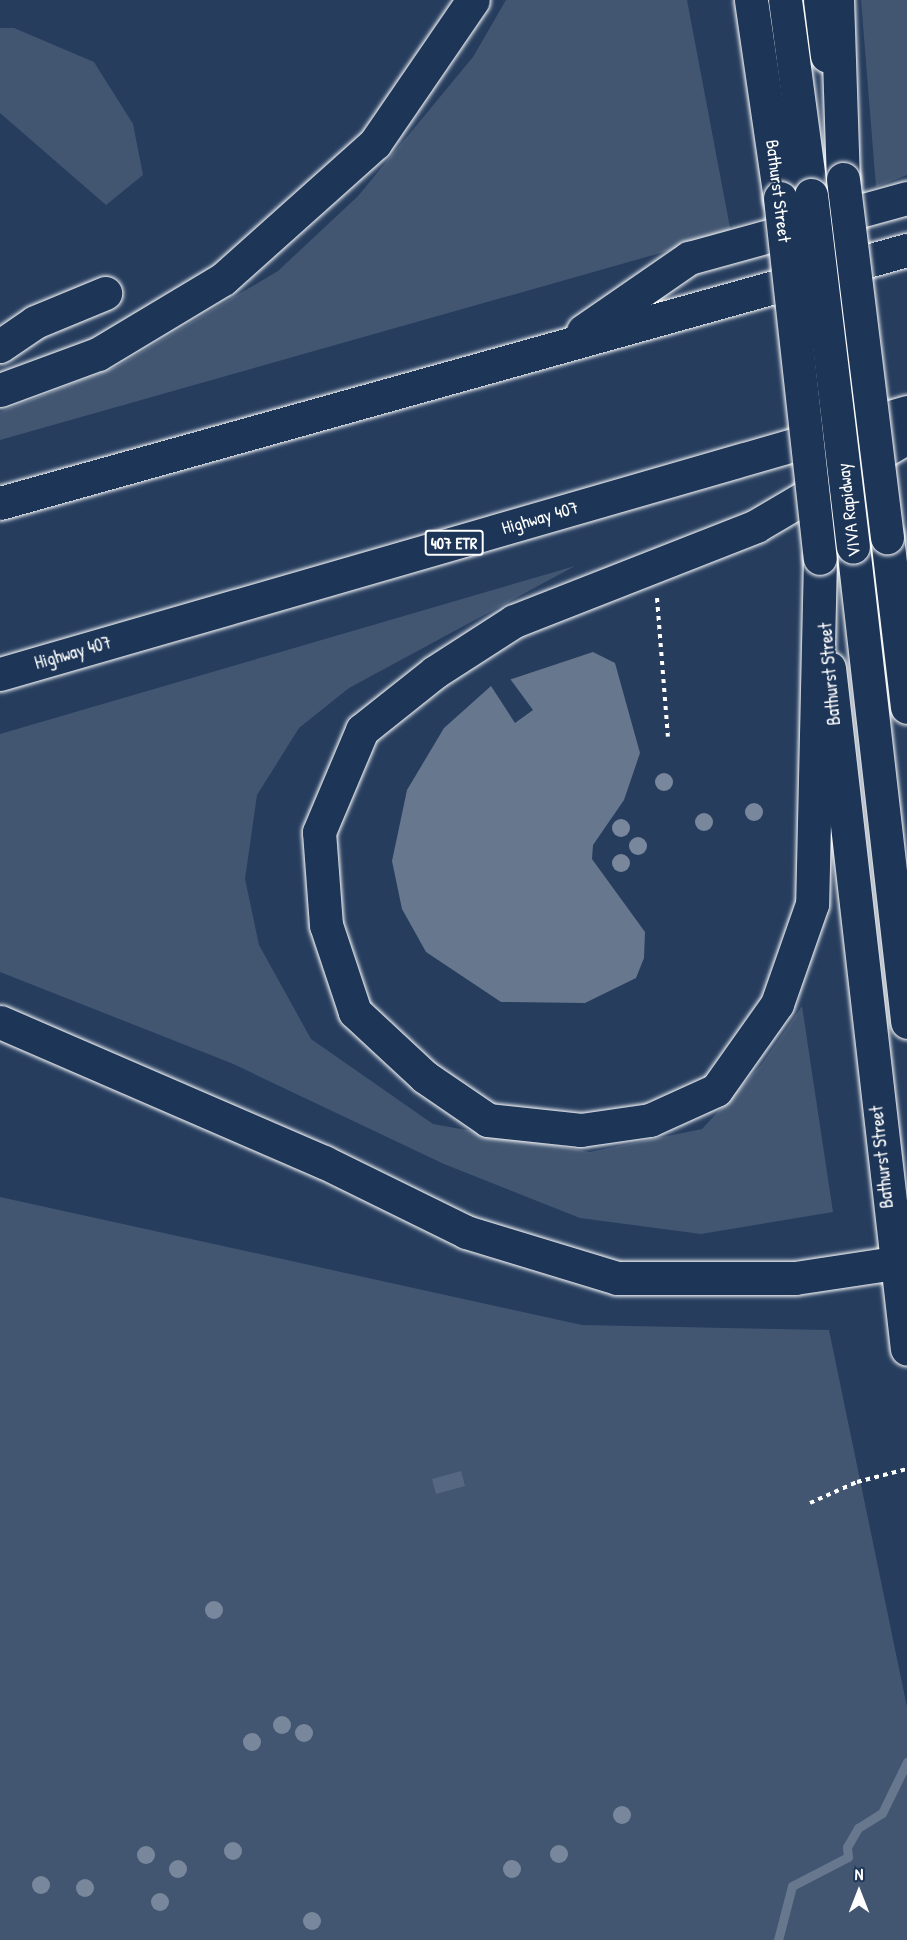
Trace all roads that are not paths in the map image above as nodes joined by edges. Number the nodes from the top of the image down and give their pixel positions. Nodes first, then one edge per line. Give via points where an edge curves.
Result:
1 (473, 0) edge
2 (751, 0) edge
3 (784, 0) edge
4 (820, 0) edge
5 (837, 0) edge
6 (843, 179) junction
7 (796, 196) junction
8 (907, 198) edge
9 (907, 250) edge
10 (105, 293) dead end
11 (0, 346) edge
12 (560, 347) junction
13 (0, 390) edge
14 (907, 412) edge
15 (907, 437) edge
16 (0, 503) edge
17 (820, 558) junction
18 (0, 674) edge
19 (907, 707) edge
20 (0, 1022) edge
21 (907, 1022) edge
22 (900, 1262) edge
23 (907, 1349) edge

1 - 13 main road via 375,143 223,279 98,354
2 - 7 main road, Bathurst Street
3 - 7 main road, VIVA Rapidway
4 - 6 main road
5 - 6 main road
6 - 19 main road, bridge
7 - 17 main road, Bathurst Street, bridge
7 - 21 main road, VIVA Rapidway, bridge via 853,546
8 - 12 main road via 689,258
9 - 12 main road
10 - 11 main road via 35,322
12 - 16 main road
14 - 18 main road, Highway 407 / 407 ETR
15 - 17 main road via 756,526 514,621 426,679 362,730 319,832 326,925 355,1012 425,1077 488,1120 581,1130 650,1120 716,1090 777,1004 812,904
17 - 22 main road, Bathurst Street
20 - 22 main road via 302,1153 466,1232 617,1278 795,1278
22 - 23 main road, Bathurst Street

